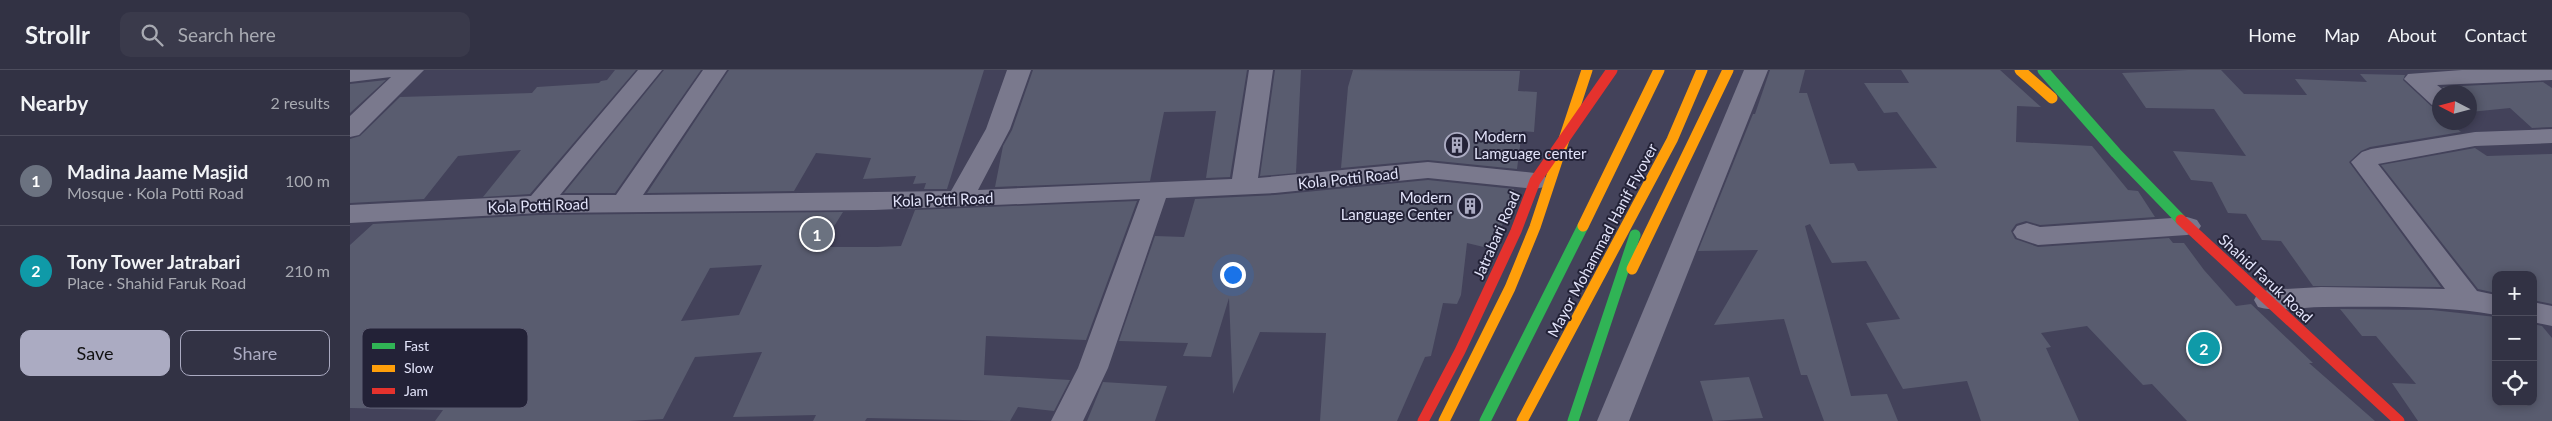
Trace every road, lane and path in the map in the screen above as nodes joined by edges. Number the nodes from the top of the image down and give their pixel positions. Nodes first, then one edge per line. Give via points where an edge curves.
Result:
1 (395, 70) edge
2 (412, 70) edge
3 (650, 70) edge
4 (715, 70) edge
5 (1019, 70) edge
6 (1261, 70) edge
7 (1587, 70) edge
8 (1612, 70) edge
9 (1659, 70) edge
10 (1702, 70) edge
11 (1728, 70) edge
12 (1756, 70) edge
13 (2020, 70) edge
14 (2043, 70) edge
15 (2552, 73) edge
16 (350, 75) edge
17 (2432, 93) edge
18 (350, 130) edge
19 (2473, 130) edge
20 (2552, 136) edge
21 (2483, 139) junction
22 (1672, 140) junction
23 (2116, 153) junction
24 (1536, 181) junction
25 (1244, 186) junction
26 (1156, 190) junction
27 (960, 199) junction
28 (624, 202) junction
29 (539, 204) junction
30 (350, 214) edge
31 (2187, 226) junction
32 (2027, 232) dead end
33 (2268, 300) junction
34 (2482, 303) edge
35 (2537, 313) edge
36 (2552, 316) edge
37 (1067, 421) edge
38 (1423, 421) edge
39 (1444, 421) edge
40 (1484, 421) edge
41 (1522, 421) edge
42 (1560, 421) edge
43 (1573, 421) edge
44 (1613, 421) edge
45 (2399, 421) edge

1 - 16 street
2 - 18 street
3 - 29 street
4 - 28 street
5 - 27 street via 998,129
6 - 25 street
7 - 39 main road via 1535,227 1510,288
8 - 24 main road, Jatrabari Road
9 - 40 main road, Mayor Mohammad Hanif Flyover
10 - 22 main road, Mayor Mohammad Hanif Flyover
11 - 42 main road
12 - 44 street
13 - 23 main road, Shahid Faruk Road
14 - 23 main road, Shahid Faruk Road
15 - 17 street via 2416,80
19 - 21 street
20 - 21 street
21 - 34 street via 2370,157 2364,162
22 - 41 main road, Mayor Mohammad Hanif Flyover
22 - 43 main road via 1635,235
23 - 31 main road, Shahid Faruk Road
24 - 25 street, Kola Potti Road via 1428,170
24 - 38 main road, Jatrabari Road via 1468,334
25 - 26 street, Kola Potti Road
26 - 27 street, Kola Potti Road
26 - 37 street via 1093,368
27 - 28 street, Kola Potti Road
28 - 29 street, Kola Potti Road
29 - 30 street, Kola Potti Road
31 - 32 street via 2038,236
31 - 33 main road, Shahid Faruk Road
33 - 34 street via 2321,297
33 - 45 main road, Shahid Faruk Road
35 - 36 street

